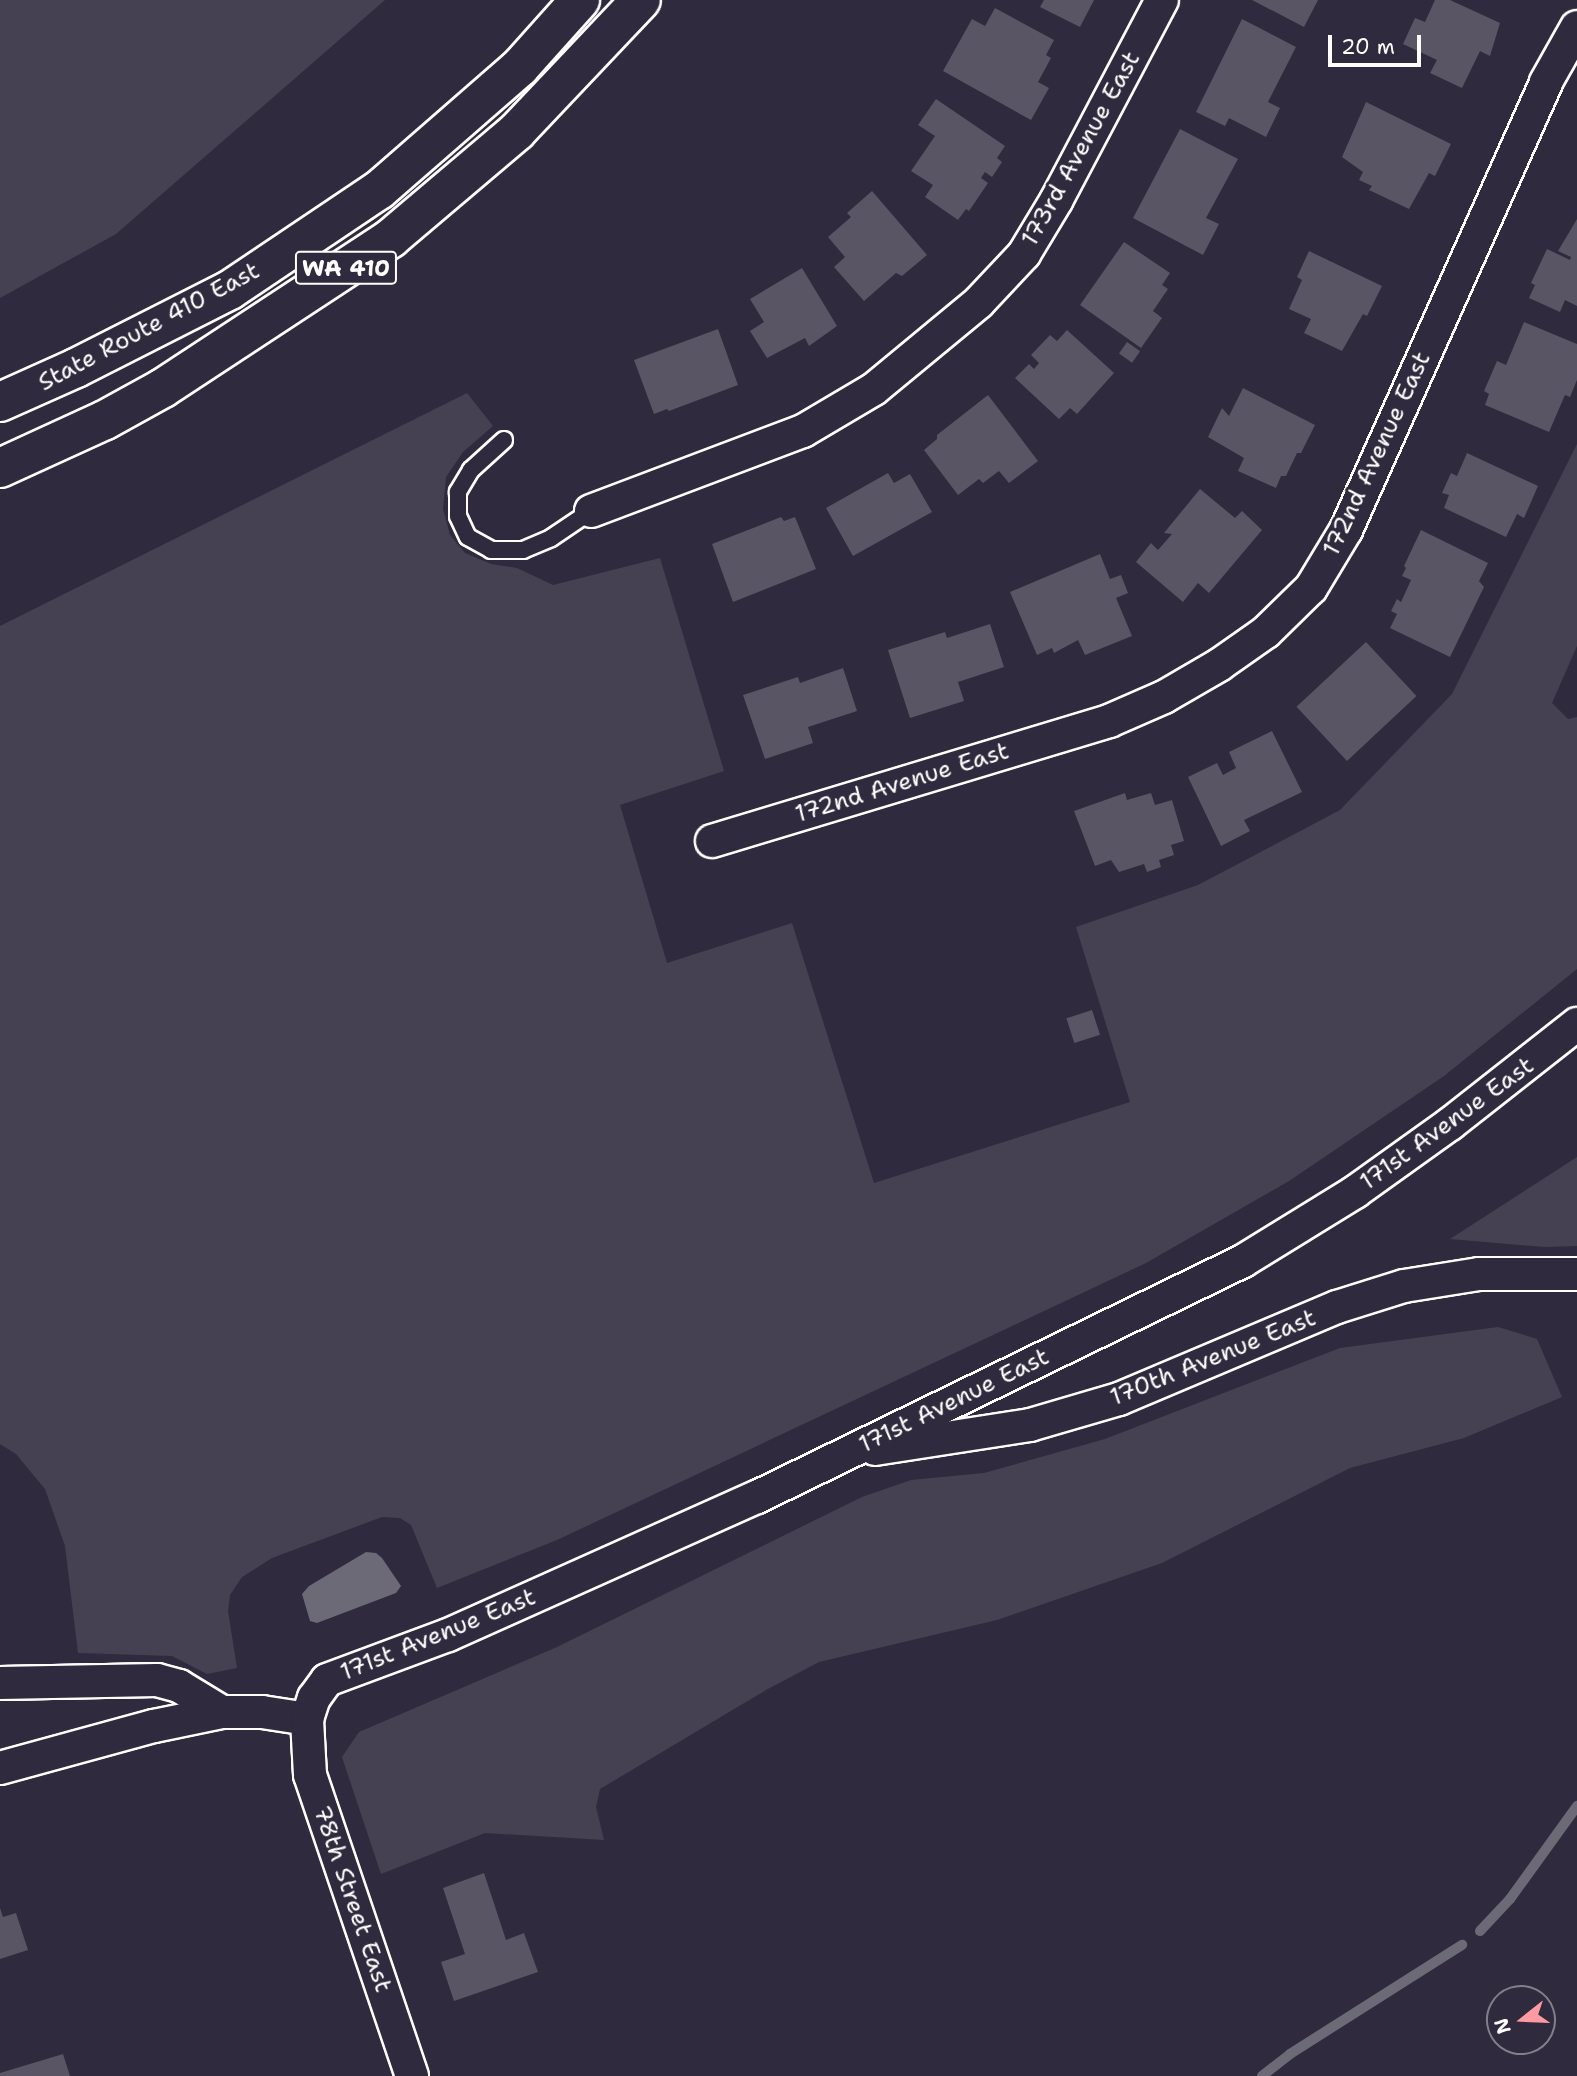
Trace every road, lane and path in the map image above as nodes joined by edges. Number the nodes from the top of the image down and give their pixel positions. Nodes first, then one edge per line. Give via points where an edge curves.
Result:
1 (580, 0) edge
2 (641, 0) edge
3 (1163, 0) edge
4 (1577, 27) edge
5 (0, 402) edge
6 (504, 440) dead end
7 (0, 468) edge
8 (591, 511) joint
9 (712, 841) dead end
10 (1577, 1024) edge
11 (1577, 1274) edge
12 (849, 1452) junction
13 (0, 1683) edge
14 (222, 1712) junction
15 (307, 1718) junction
16 (0, 1768) edge
17 (412, 2076) edge

1 - 5 highway, State Route 410 East / WA 410 via 520,67 379,190 230,290
2 - 7 highway, State Route 410 East / WA 410 via 517,131 391,238 163,388
3 - 8 street, 173rd Avenue East via 1024,254 979,302 874,388 803,432
4 - 9 street, 172nd Avenue East via 1546,82 1346,530 1311,587 1266,632 1164,697 1109,721
6 - 8 lane via 471,470 458,492 458,516 468,537 491,550 523,550 551,538
10 - 12 street, 171st Avenue East via 1355,1192 1243,1261
11 - 12 street, 170th Avenue East via 1479,1274 1404,1286 1337,1307 1119,1399 1030,1425
12 - 15 street, 171st Avenue East via 448,1634 327,1680
13 - 14 street via 158,1680 179,1686
14 - 15 street
14 - 16 street
15 - 17 street, 78th Street East via 310,1775

